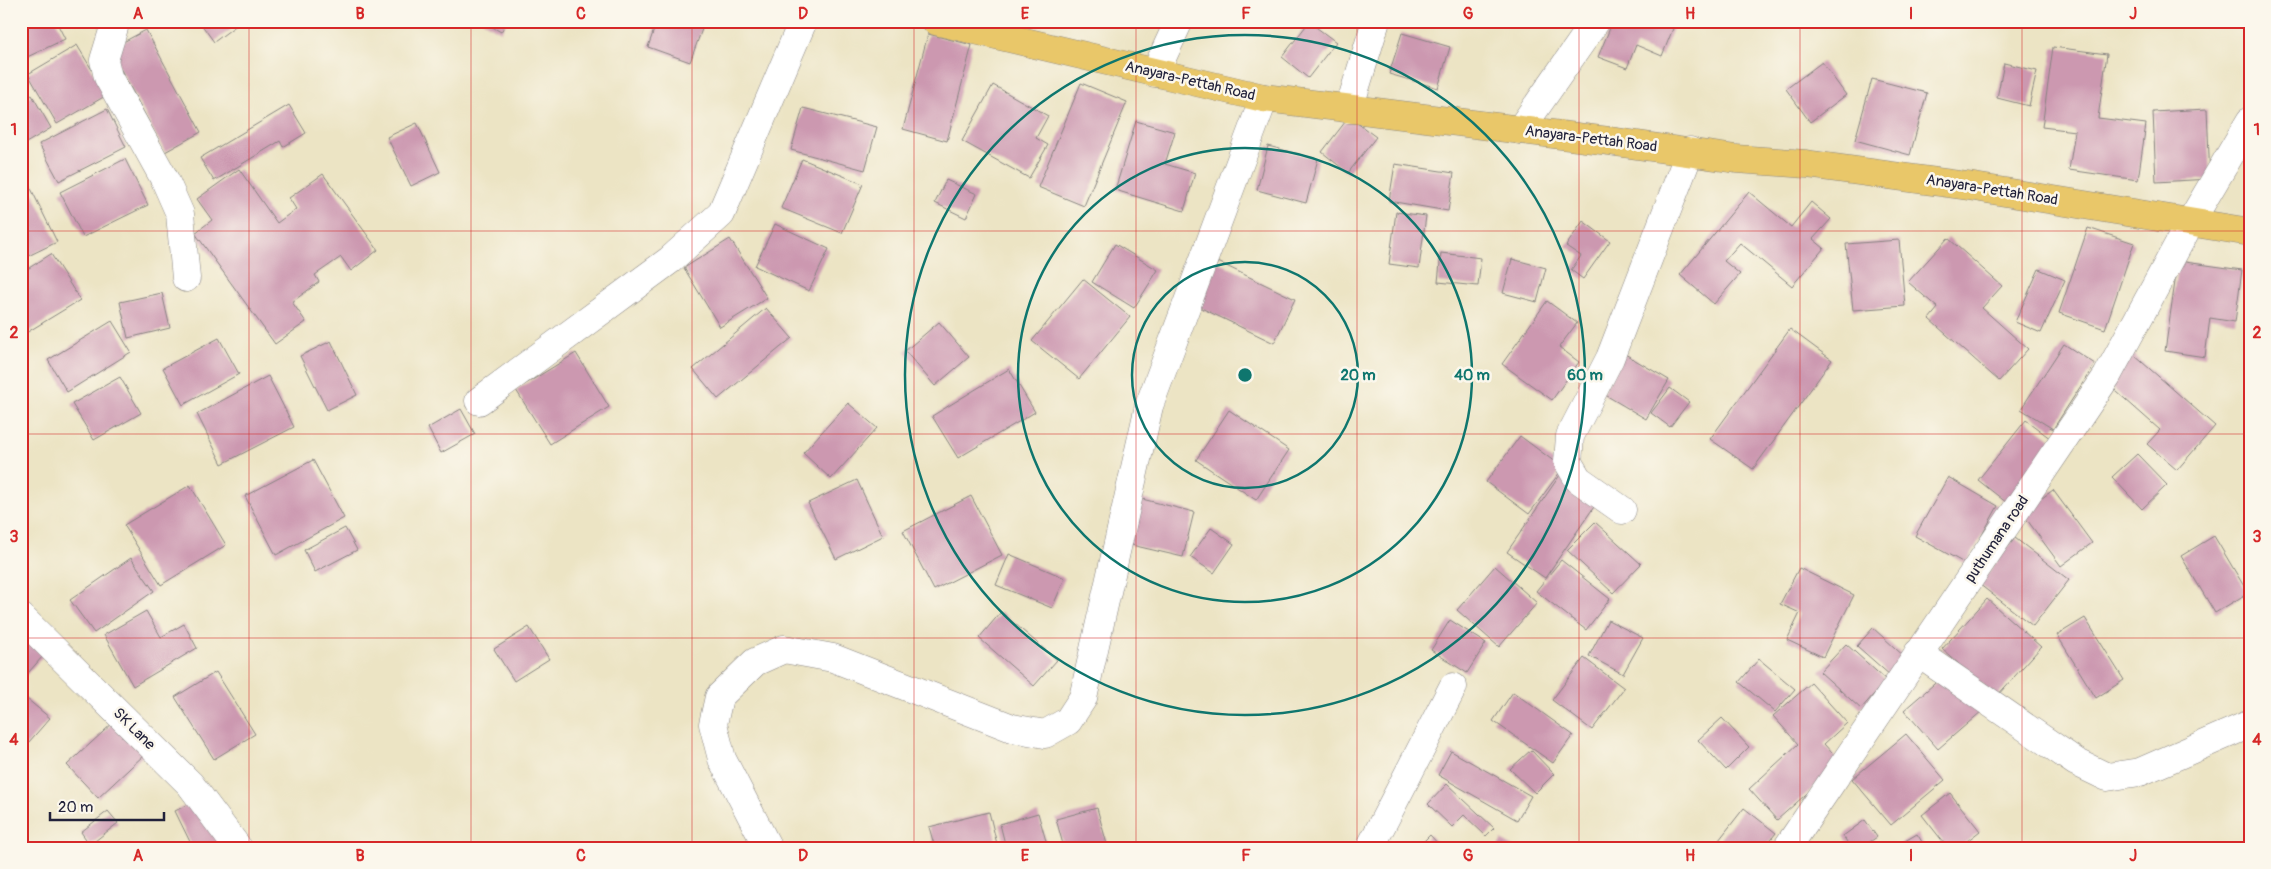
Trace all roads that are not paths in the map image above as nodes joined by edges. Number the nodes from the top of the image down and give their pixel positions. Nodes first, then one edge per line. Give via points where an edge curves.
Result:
1 (116, 21) edge
2 (803, 21) edge
3 (936, 21) edge
4 (1179, 21) edge
5 (1376, 21) edge
6 (1596, 21) edge
7 (1156, 73) junction
8 (1264, 98) junction
9 (1349, 109) junction
10 (2250, 121) edge
11 (1520, 130) junction
12 (1690, 151) junction
13 (2191, 221) junction
14 (2250, 232) edge
15 (186, 278) dead end
16 (480, 401) dead end
17 (1622, 510) dead end
18 (21, 617) edge
19 (1918, 653) junction
20 (1453, 687) dead end
21 (2250, 724) edge
22 (238, 848) edge
23 (768, 848) edge
24 (1370, 848) edge
25 (1787, 848) edge

1 - 15 street via 104,60 108,77 165,180 180,214
2 - 16 street via 721,214 670,260
3 - 7 main road, Anayara-Pettah Road
4 - 7 street
5 - 9 street
6 - 11 street
7 - 8 main road, Anayara-Pettah Road
8 - 9 main road, Anayara-Pettah Road
8 - 23 street via 1149,406 1083,698 1068,721 1045,734 1012,728 834,658 784,650 762,658 719,697 713,724 722,760
9 - 11 main road, Anayara-Pettah Road
10 - 13 street, puthumana road
11 - 12 main road, Anayara-Pettah Road
12 - 13 main road, Anayara-Pettah Road via 1959,185
12 - 17 street via 1610,358 1570,436 1568,462 1578,479
13 - 14 main road, Anayara-Pettah Road
13 - 19 street, puthumana road via 2107,376
18 - 22 street, SK Lane via 190,784
19 - 21 street via 2076,762 2107,777 2140,772
19 - 25 street, puthumana road
20 - 24 street

